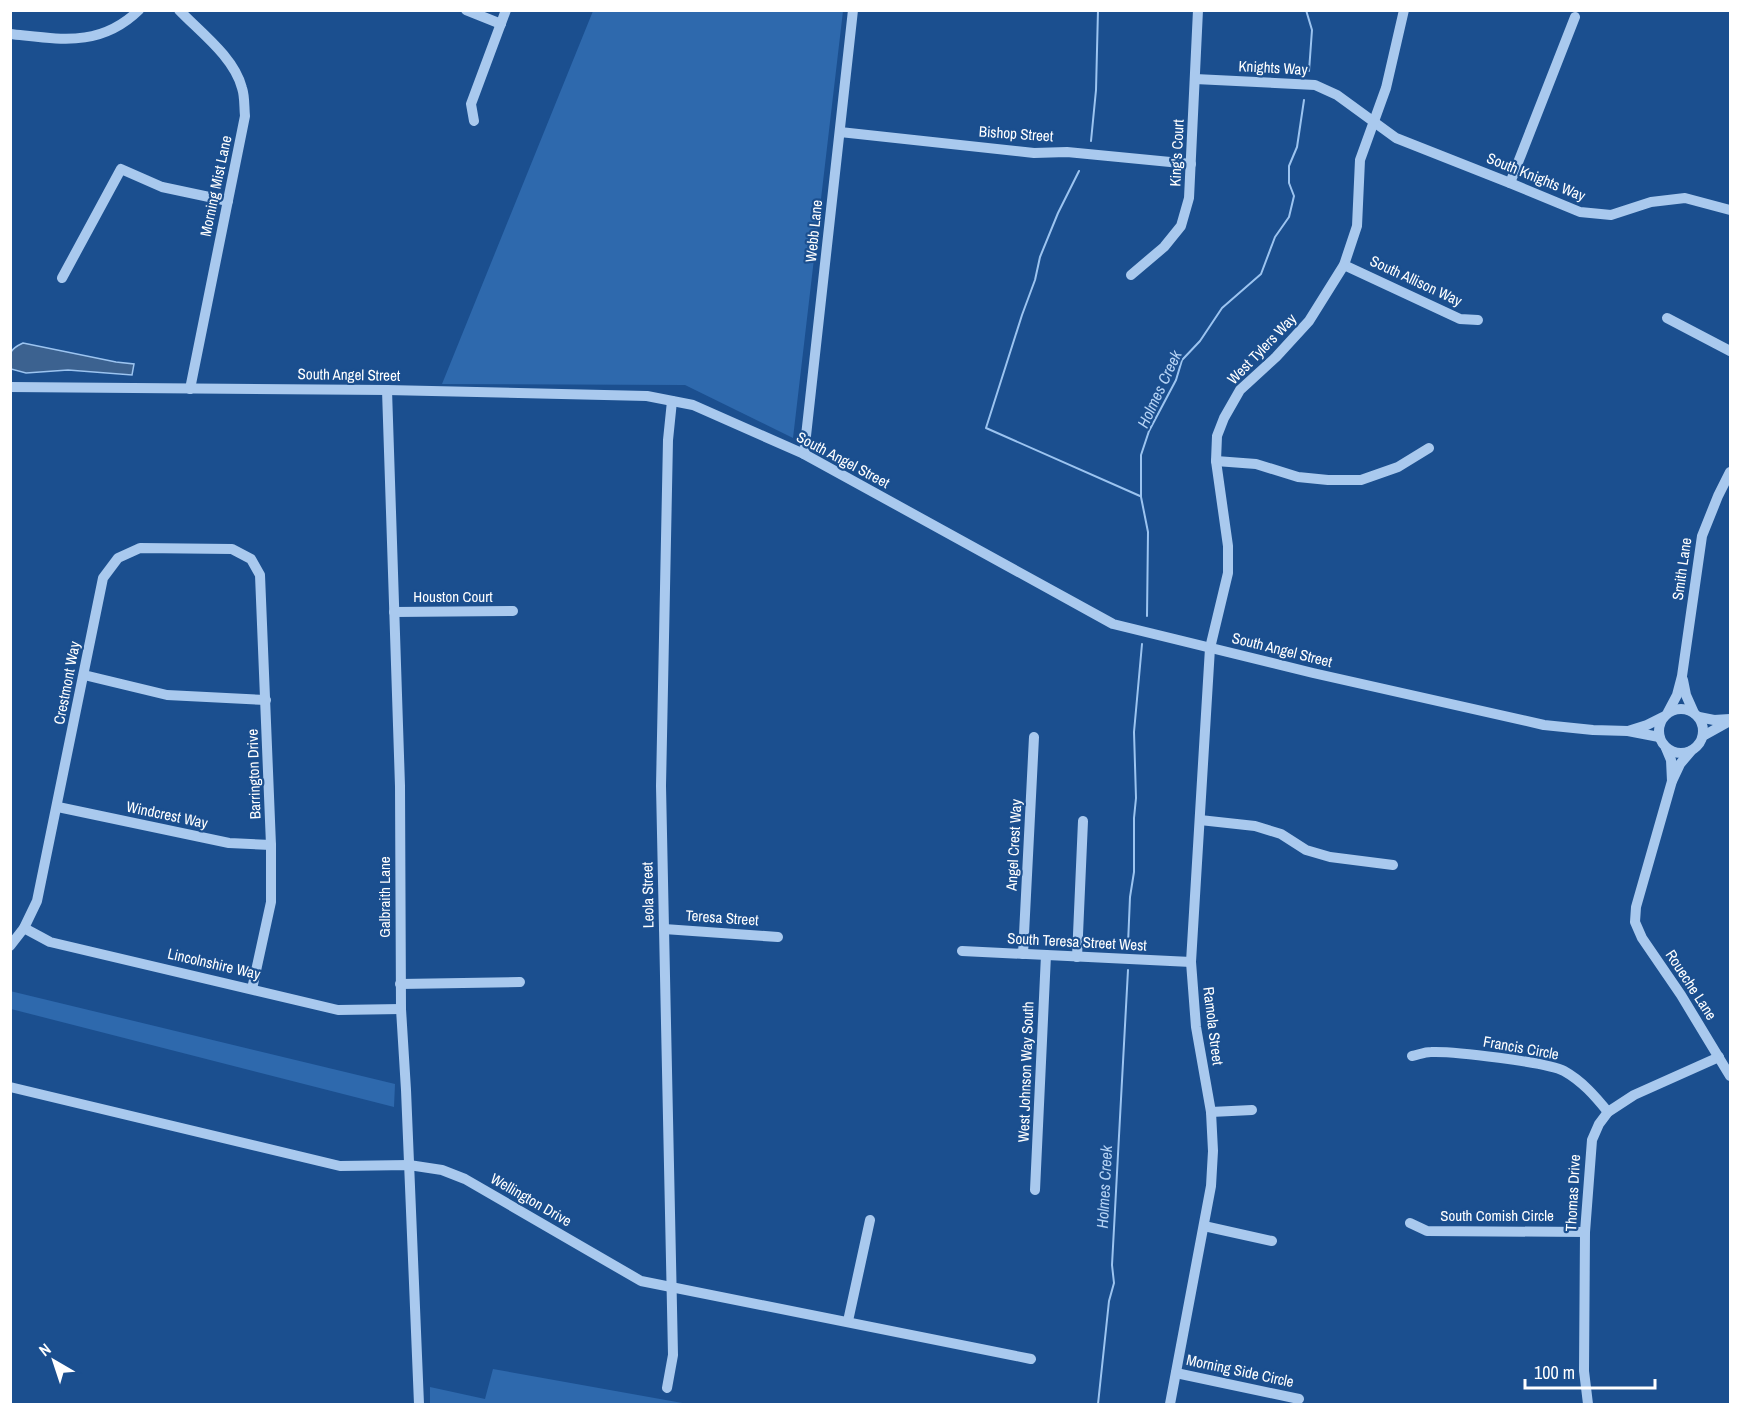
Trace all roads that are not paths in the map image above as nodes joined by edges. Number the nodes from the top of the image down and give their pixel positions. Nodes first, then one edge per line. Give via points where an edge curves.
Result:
1 (139, 10) edge
2 (179, 10) edge
3 (466, 10) edge
4 (506, 10) edge
5 (853, 10) edge
6 (1198, 10) edge
7 (1404, 10) edge
8 (1575, 16) dead end
9 (501, 24) junction
10 (10, 34) edge
11 (1195, 79) junction
12 (474, 121) dead end
13 (1373, 123) junction
14 (840, 132) junction
15 (1191, 164) junction
16 (1510, 183) junction
17 (228, 201) junction
18 (1731, 210) edge
19 (1344, 264) junction
20 (1131, 275) dead end
21 (62, 278) dead end
22 (1667, 318) dead end
23 (1478, 320) dead end
24 (1731, 351) edge
25 (10, 387) edge
26 (190, 389) junction
27 (387, 390) junction
28 (672, 401) junction
29 (1429, 448) dead end
30 (804, 454) junction
31 (1216, 460) junction
32 (1731, 472) edge
33 (251, 559) joint
34 (513, 611) dead end
35 (394, 612) junction
36 (1210, 648) junction
37 (84, 675) junction
38 (1682, 676) junction
39 (266, 700) junction
40 (1666, 715) junction
41 (1696, 715) junction
42 (1731, 720) edge
43 (1628, 731) junction
44 (1702, 736) junction
45 (1034, 737) dead end
46 (1659, 737) junction
47 (1666, 748) junction
48 (1691, 751) junction
49 (1672, 781) junction
50 (58, 807) junction
51 (1200, 820) junction
52 (1083, 821) dead end
53 (271, 845) junction
54 (1394, 865) dead end
55 (24, 928) junction
56 (664, 929) junction
57 (778, 937) dead end
58 (10, 946) edge
59 (962, 951) dead end
60 (1023, 954) junction
61 (1046, 955) junction
62 (1077, 957) junction
63 (1191, 962) junction
64 (520, 982) dead end
65 (400, 984) junction
66 (252, 989) junction
67 (400, 1010) junction
68 (1412, 1056) dead end
69 (1719, 1057) junction
70 (1731, 1076) edge
71 (10, 1087) edge
72 (1252, 1110) dead end
73 (1210, 1112) junction
74 (1608, 1112) junction
75 (409, 1165) junction
76 (1035, 1190) dead end
77 (870, 1220) dead end
78 (1410, 1223) dead end
79 (1204, 1226) junction
80 (1585, 1232) junction
81 (1272, 1242) dead end
82 (672, 1287) junction
83 (848, 1321) junction
84 (1030, 1359) dead end
85 (1176, 1373) junction
86 (667, 1388) dead end
87 (1299, 1399) dead end
88 (419, 1404) edge
89 (1170, 1404) edge
90 (1588, 1404) edge

1 - 10 street via 127,22 92,38
2 - 17 street, Morning Mist Lane via 222,55 242,88 245,116
3 - 9 street
4 - 9 street
5 - 14 street, Webb Lane
6 - 11 street, King's Court
7 - 13 street, West Tylers Way via 1386,88
8 - 16 street
9 - 12 street via 471,104
11 - 13 street, Knights Way via 1315,85 1337,95
11 - 15 street, King's Court
13 - 16 street, South Knights Way via 1396,138
13 - 19 street, West Tylers Way via 1360,160 1357,226
14 - 15 street, Bishop Street via 1034,153 1067,152
14 - 30 street, Webb Lane
15 - 20 street, King's Court via 1190,198 1181,226 1164,247
16 - 18 street, South Knights Way via 1580,212 1611,215 1651,202 1685,198
17 - 21 street via 162,187 121,169
17 - 26 street, Morning Mist Lane
19 - 23 street, South Allison Way via 1460,319
19 - 31 street, West Tylers Way via 1310,321 1240,390 1217,436
22 - 24 street
25 - 26 street, South Angel Street
26 - 27 street, South Angel Street
27 - 28 street, South Angel Street via 647,396
27 - 35 street, Galbraith Lane
28 - 30 street, South Angel Street via 693,405
28 - 56 street, Leola Street via 661,786
29 - 31 street via 1398,467 1360,480 1298,477 1256,464
30 - 36 street, South Angel Street via 1113,624
31 - 36 street, West Tylers Way via 1228,573
32 - 38 street, Smith Lane via 1702,536
33 - 37 street, Crestmont Way via 232,549 163,548 140,548 118,558 104,578
33 - 39 street, Barrington Drive via 260,575
34 - 35 street, Houston Court
35 - 65 street, Galbraith Lane via 400,786
36 - 43 street, South Angel Street via 1544,725
36 - 51 street, Ramola Street
37 - 39 street via 167,694
37 - 50 street, Crestmont Way
38 - 40 street, Smith Lane
38 - 41 street, Smith Lane
39 - 53 street, Barrington Drive
40 - 41 street via 1682,708
40 - 43 street, South Angel Street
40 - 46 street
41 - 42 street
41 - 44 street
42 - 44 street
43 - 46 street, South Angel Street
44 - 48 street
45 - 60 street, Angel Crest Way
46 - 47 street
47 - 48 street via 1678,753
47 - 49 street
48 - 49 street
49 - 69 street, Roueche Lane via 1635,922 1642,939
50 - 53 street, Windcrest Way via 229,843
50 - 55 street, Crestmont Way via 38,901
51 - 54 street via 1255,826 1330,857
51 - 63 street, Ramola Street
52 - 62 street
53 - 66 street, Barrington Drive via 271,902
55 - 58 street, Crestmont Way
55 - 66 street, Lincolnshire Way via 50,942
56 - 57 street, Teresa Street
56 - 82 street, Leola Street
59 - 60 street, South Teresa Street West
60 - 61 street, South Teresa Street West
61 - 62 street, South Teresa Street West
61 - 76 street, West Johnson Way South
62 - 63 street, South Teresa Street West
63 - 73 street, Ramola Street via 1196,1027
64 - 65 street
65 - 67 street, Galbraith Lane
66 - 67 street, Lincolnshire Way via 338,1010
67 - 75 street, Galbraith Lane
68 - 74 street, Francis Circle via 1448,1052 1562,1070 1584,1085
69 - 70 street, Roueche Lane
69 - 74 street, Thomas Drive via 1634,1095
71 - 75 street, Wellington Drive via 340,1166
72 - 73 street
73 - 79 street, Ramola Street via 1213,1151
74 - 80 street, Thomas Drive via 1592,1140
75 - 82 street, Wellington Drive via 442,1170 465,1179 641,1281
75 - 88 street, Galbraith Lane
77 - 83 street
78 - 80 street, South Comish Circle via 1426,1231
79 - 81 street
79 - 85 street, Ramola Street
80 - 90 street, Thomas Drive via 1584,1371
82 - 83 street, Wellington Drive
82 - 86 street, Leola Street via 673,1356
83 - 84 street, Wellington Drive
85 - 87 street, Morning Side Circle
85 - 89 street, Ramola Street

